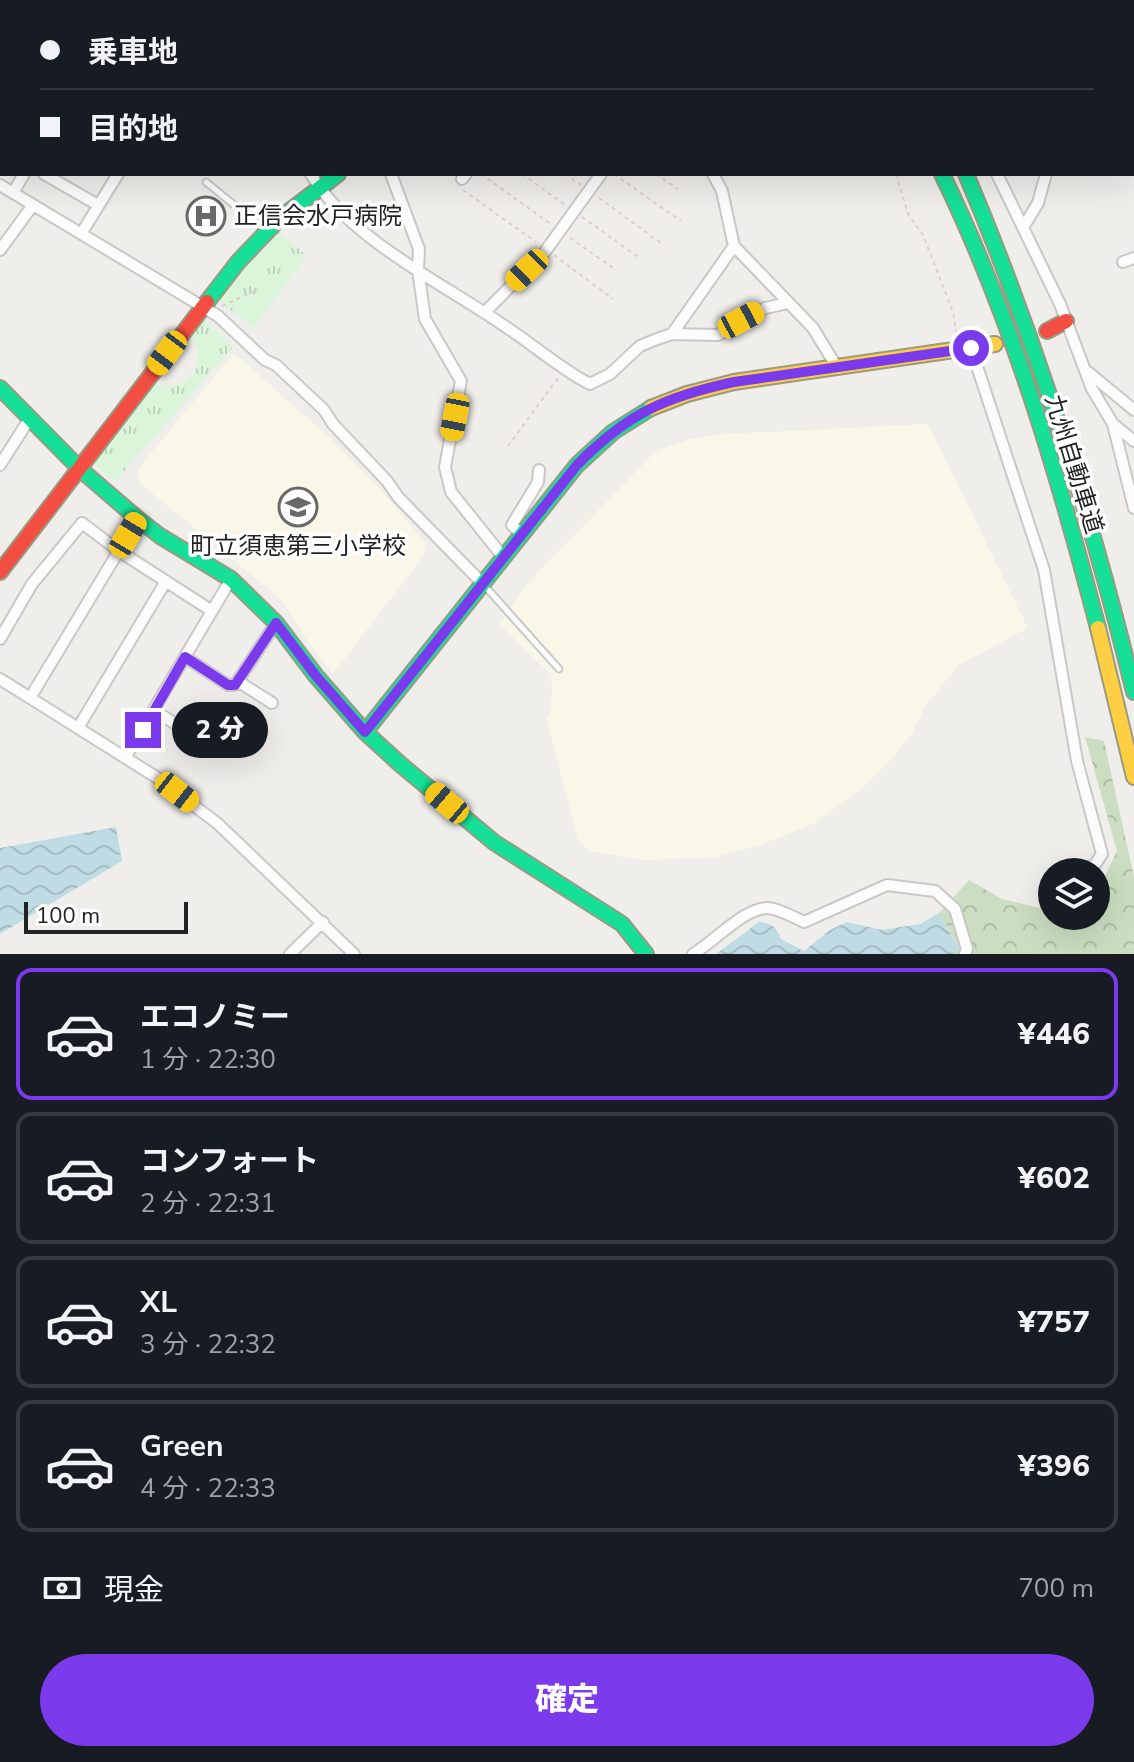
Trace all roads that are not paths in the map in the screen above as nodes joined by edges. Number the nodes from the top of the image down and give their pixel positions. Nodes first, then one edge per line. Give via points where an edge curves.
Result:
1 (23, 176) edge
2 (47, 176) edge
3 (117, 176) edge
4 (312, 176) edge
5 (335, 176) edge
6 (392, 176) edge
7 (600, 176) edge
8 (714, 176) edge
9 (942, 176) edge
10 (967, 176) edge
11 (998, 176) edge
12 (1045, 176) edge
13 (206, 182) dead end
14 (0, 185) edge
15 (319, 188) junction
16 (13, 193) junction
17 (33, 205) junction
18 (98, 205) junction
19 (1024, 226) junction
20 (266, 231) junction
21 (81, 234) junction
22 (734, 246) junction
23 (0, 250) edge
24 (418, 270) junction
25 (788, 303) junction
26 (202, 306) junction
27 (485, 312) junction
28 (1066, 321) junction
29 (1047, 331) dead end
30 (672, 334) junction
31 (995, 344) dead end
32 (966, 349) junction
33 (838, 369) junction
34 (1087, 370) junction
35 (0, 388) edge
36 (1134, 410) edge
37 (30, 418) junction
38 (1113, 424) junction
39 (1134, 441) edge
40 (0, 465) edge
41 (80, 469) junction
42 (539, 470) dead end
43 (1134, 508) edge
44 (138, 519) junction
45 (521, 534) junction
46 (119, 551) junction
47 (504, 558) junction
48 (0, 572) edge
49 (231, 579) junction
50 (166, 581) junction
51 (483, 584) junction
52 (212, 611) junction
53 (276, 623) junction
54 (0, 639) edge
55 (185, 657) junction
56 (559, 669) dead end
57 (0, 679) edge
58 (239, 682) junction
59 (1134, 692) edge
60 (30, 698) junction
61 (272, 703) dead end
62 (154, 710) junction
63 (78, 728) junction
64 (365, 732) junction
65 (200, 740) dead end
66 (125, 758) junction
67 (1134, 777) edge
68 (1099, 858) edge
69 (323, 922) junction
70 (290, 954) edge
71 (354, 954) edge
72 (646, 954) edge
73 (693, 954) edge
74 (965, 954) edge

1 - 16 street
2 - 18 street
3 - 18 street
4 - 15 street
5 - 15 main road
6 - 24 street via 419,249
7 - 27 street via 547,250
8 - 22 street
9 - 67 main road, 九州自動車道 via 1013,347 1056,473
10 - 59 main road, 九州自動車道 via 1035,344 1109,587
11 - 19 street
12 - 19 street
13 - 20 lane
14 - 16 street
15 - 20 main road
15 - 24 street via 352,223
16 - 17 street
17 - 21 street
17 - 23 street
18 - 21 street
19 - 28 street
20 - 26 main road
21 - 26 street
22 - 25 street
22 - 30 street
24 - 27 street
24 - 47 street via 425,319 461,381 447,480
25 - 30 street via 765,308 718,335
25 - 33 street via 813,328
26 - 41 main road
26 - 51 street via 307,394
27 - 30 street via 590,384 610,374 640,346
28 - 29 main road
28 - 34 street
31 - 32 main road
32 - 33 main road
32 - 68 street via 1044,570
33 - 45 main road via 699,390 633,416 577,465
34 - 36 street
34 - 38 street
35 - 37 main road
37 - 40 street
37 - 41 main road
38 - 39 street
38 - 43 street
41 - 44 main road
41 - 48 main road
42 - 45 street via 538,482 512,525
44 - 46 street
44 - 49 main road
45 - 47 main road
46 - 50 street
46 - 54 street via 82,523 32,584
46 - 60 street
47 - 51 main road
49 - 52 street
49 - 53 main road
50 - 52 street
50 - 63 street
51 - 56 lane
51 - 64 main road
52 - 55 street
53 - 58 street
53 - 64 main road
55 - 58 street via 228,685
55 - 62 street
57 - 60 street
58 - 61 street
60 - 63 street
62 - 65 street
62 - 66 street
63 - 66 street
64 - 72 main road via 495,843 622,924
66 - 69 street via 217,823
69 - 70 street
69 - 71 street
73 - 74 street via 753,909 771,908 804,922 887,885 935,891 955,909

